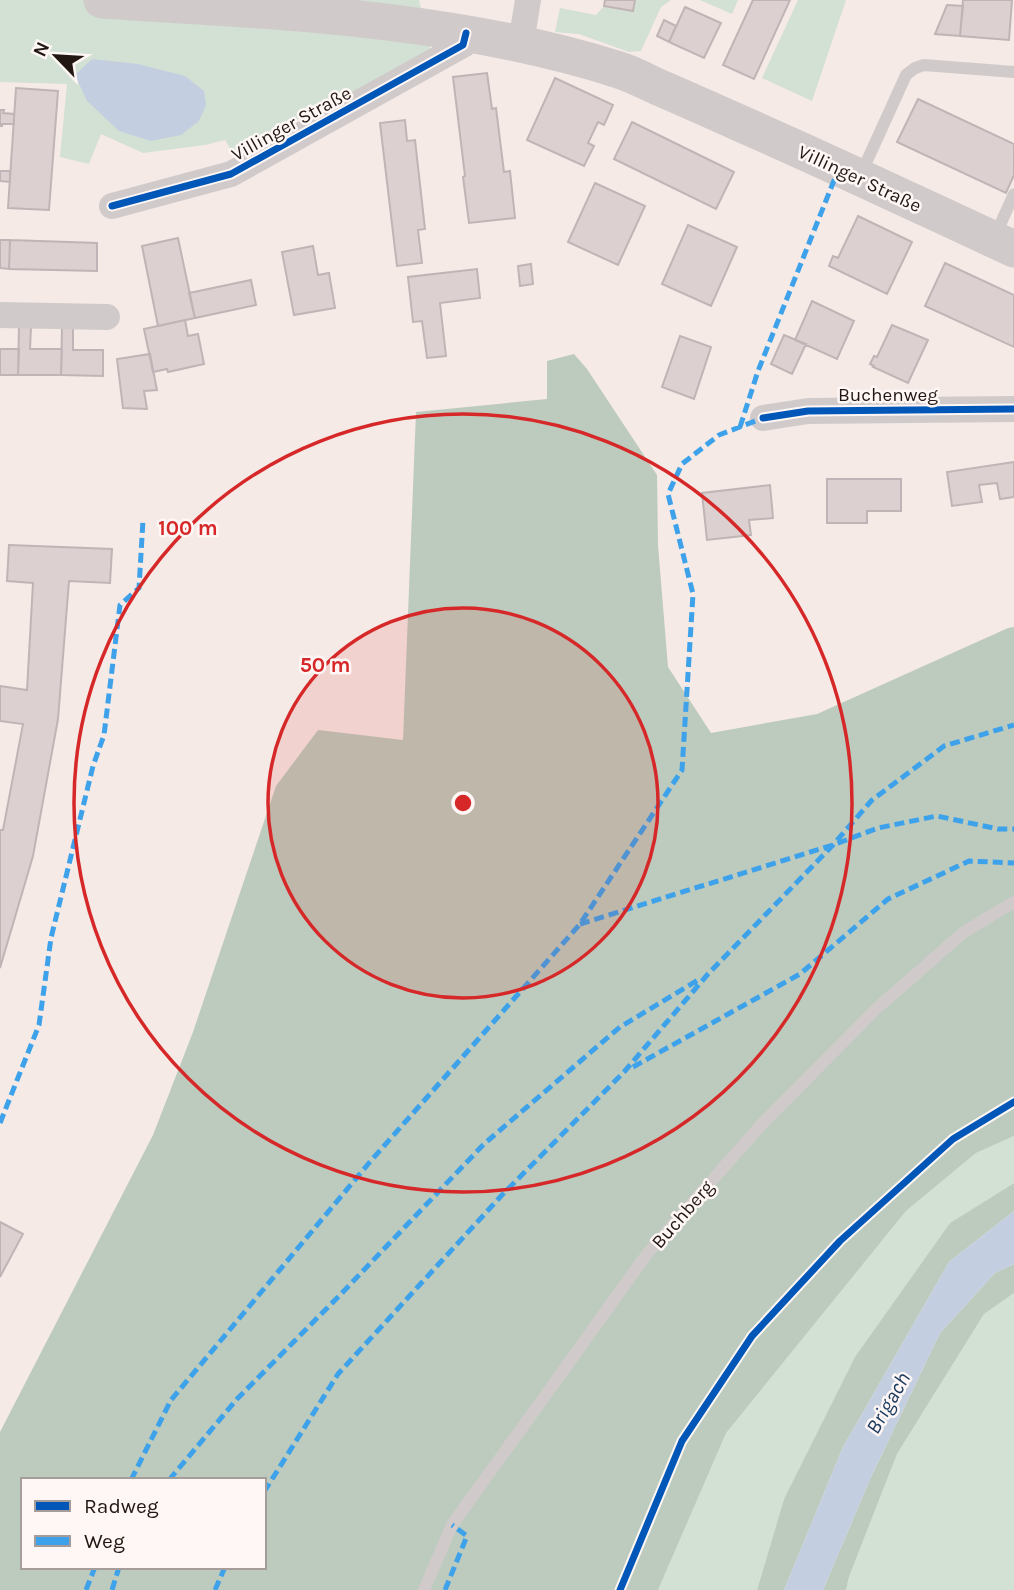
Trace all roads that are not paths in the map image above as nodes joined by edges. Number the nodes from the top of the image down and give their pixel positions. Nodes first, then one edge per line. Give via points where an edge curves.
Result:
1 (102, 0) edge
2 (528, 0) edge
3 (466, 33) junction
4 (521, 43) junction
5 (1014, 72) edge
6 (859, 177) junction
7 (1014, 194) edge
8 (112, 206) dead end
9 (1004, 245) edge
10 (0, 314) edge
11 (107, 317) dead end
12 (1014, 409) edge
13 (763, 418) dead end
14 (1014, 902) edge
15 (424, 1590) edge

1 - 3 main road, Villinger Straße via 374,20
2 - 4 street
3 - 4 main road, Villinger Straße
3 - 8 street, Villinger Straße via 463,45 231,174
4 - 6 main road, Villinger Straße via 622,71
5 - 6 lane via 915,68 906,75
6 - 9 main road, Villinger Straße
7 - 9 lane
10 - 11 street
12 - 13 street, Buchenweg via 808,411
14 - 15 lane, Buchberg via 964,932 876,1009 761,1125 647,1254 452,1525

